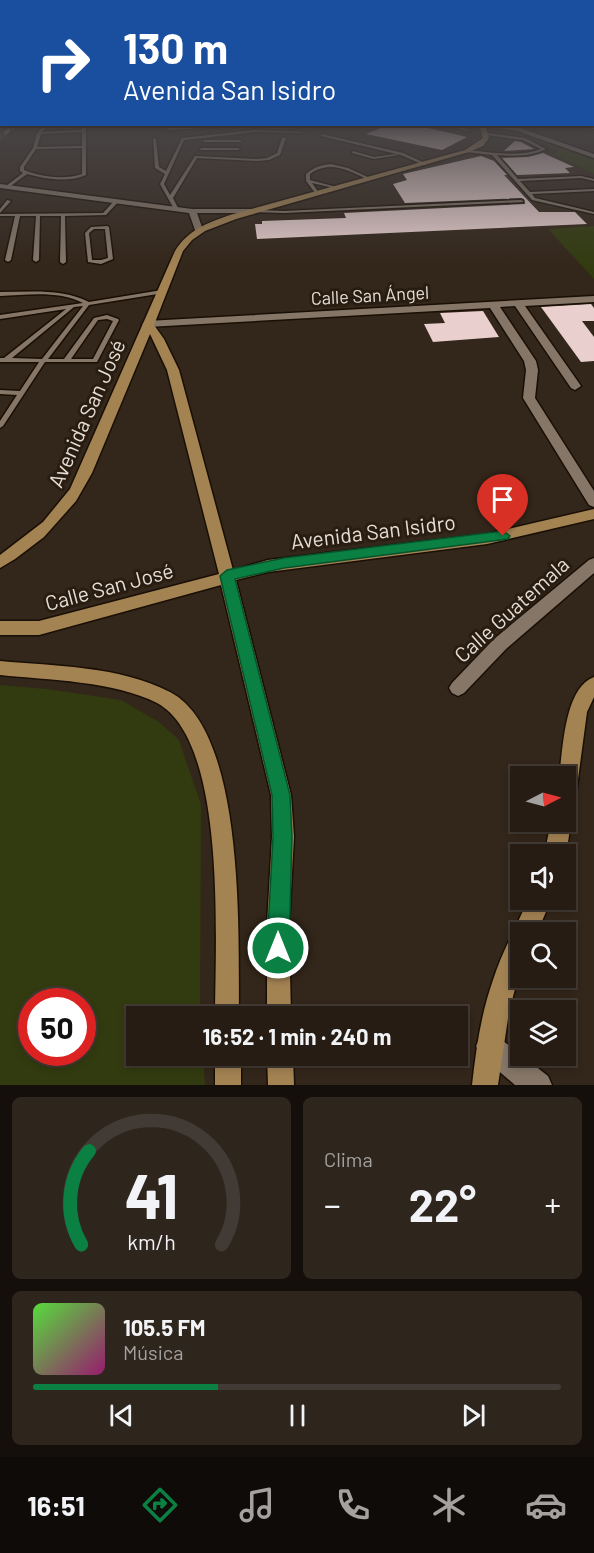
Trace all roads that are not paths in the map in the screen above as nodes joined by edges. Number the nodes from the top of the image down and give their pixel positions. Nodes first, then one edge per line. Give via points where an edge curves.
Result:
1 (22, 168) edge
2 (83, 168) edge
3 (158, 168) edge
4 (169, 168) edge
5 (190, 168) edge
6 (322, 168) edge
7 (340, 168) edge
8 (411, 168) edge
9 (505, 168) edge
10 (26, 173) junction
11 (166, 173) junction
12 (369, 179) junction
13 (516, 180) junction
14 (594, 180) edge
15 (308, 181) junction
16 (3, 186) edge
17 (338, 188) junction
18 (594, 190) edge
19 (317, 193) junction
20 (528, 193) junction
21 (170, 199) junction
22 (9, 201) dead end
23 (117, 201) junction
24 (521, 201) dead end
25 (176, 208) junction
26 (31, 210) dead end
27 (192, 211) junction
28 (254, 211) junction
29 (594, 213) edge
30 (0, 214) edge
31 (18, 214) junction
32 (25, 214) junction
33 (38, 214) junction
34 (63, 214) junction
35 (104, 214) junction
36 (106, 227) junction
37 (199, 230) junction
38 (8, 260) dead end
39 (36, 260) dead end
40 (63, 262) dead end
41 (162, 292) junction
42 (0, 294) edge
43 (594, 299) edge
44 (88, 303) junction
45 (518, 303) junction
46 (493, 305) junction
47 (72, 306) junction
48 (0, 317) edge
49 (147, 324) junction
50 (3, 360) edge
51 (43, 361) junction
52 (66, 361) junction
53 (575, 386) dead end
54 (0, 392) edge
55 (20, 393) junction
56 (0, 426) edge
57 (594, 502) edge
58 (594, 514) edge
59 (0, 562) edge
60 (594, 564) edge
61 (227, 576) junction
62 (0, 628) edge
63 (0, 668) edge
64 (594, 685) edge
65 (458, 688) dead end
66 (570, 766) edge
67 (510, 964) edge
68 (227, 1006) edge
69 (279, 1006) edge
70 (489, 1046) junction
71 (228, 1066) edge
72 (280, 1066) edge
73 (228, 1085) edge
74 (280, 1085) edge
75 (485, 1085) edge
76 (539, 1085) edge

1 - 10 lane
2 - 10 lane via 82,177
3 - 11 lane
4 - 11 lane
5 - 21 lane
6 - 15 lane via 309,171
7 - 12 lane
8 - 12 main road
9 - 13 lane
10 - 16 lane
11 - 21 lane via 163,188
12 - 17 main road
13 - 14 lane
13 - 20 lane
15 - 17 lane
15 - 19 lane
16 - 23 street
17 - 19 main road
18 - 20 lane
19 - 28 main road
20 - 29 lane via 536,200
21 - 25 lane
22 - 30 lane
23 - 25 street
23 - 35 lane
24 - 28 lane
25 - 27 street
26 - 32 lane
27 - 28 street
27 - 37 street
28 - 37 main road
30 - 31 lane
31 - 32 lane
31 - 38 lane
32 - 33 lane
33 - 34 lane
33 - 39 lane
34 - 35 lane
34 - 40 lane
35 - 36 lane
36 - 36 lane via 87,232 90,261 111,259
37 - 41 main road, Avenida San José via 184,243
41 - 44 lane
41 - 49 main road, Avenida San José
42 - 44 lane via 69,296
43 - 45 street, Calle San Ángel
44 - 47 lane
44 - 51 lane
45 - 46 street, Calle San Ángel
45 - 53 street
46 - 49 street, Calle San Ángel
46 - 57 street via 530,362 529,398
47 - 48 lane
47 - 50 lane
49 - 59 main road, Avenida San José via 132,367 72,497 50,524
49 - 61 main road, Avenida San José via 159,339 173,370
50 - 51 lane
51 - 52 lane
51 - 55 lane
52 - 52 lane via 95,361 116,320 96,319
54 - 55 lane
55 - 56 lane
58 - 61 main road, Avenida San Isidro via 508,535 289,562
60 - 65 street, Calle Guatemala via 500,644
61 - 62 main road, Calle San José via 39,628
61 - 69 main road, Avenida San José via 281,795
63 - 68 main road via 151,692 168,700 197,732 217,794 223,844
64 - 66 main road via 584,695 578,712
67 - 70 main road via 496,1003
70 - 75 main road
70 - 76 street
71 - 73 main road
72 - 74 main road

